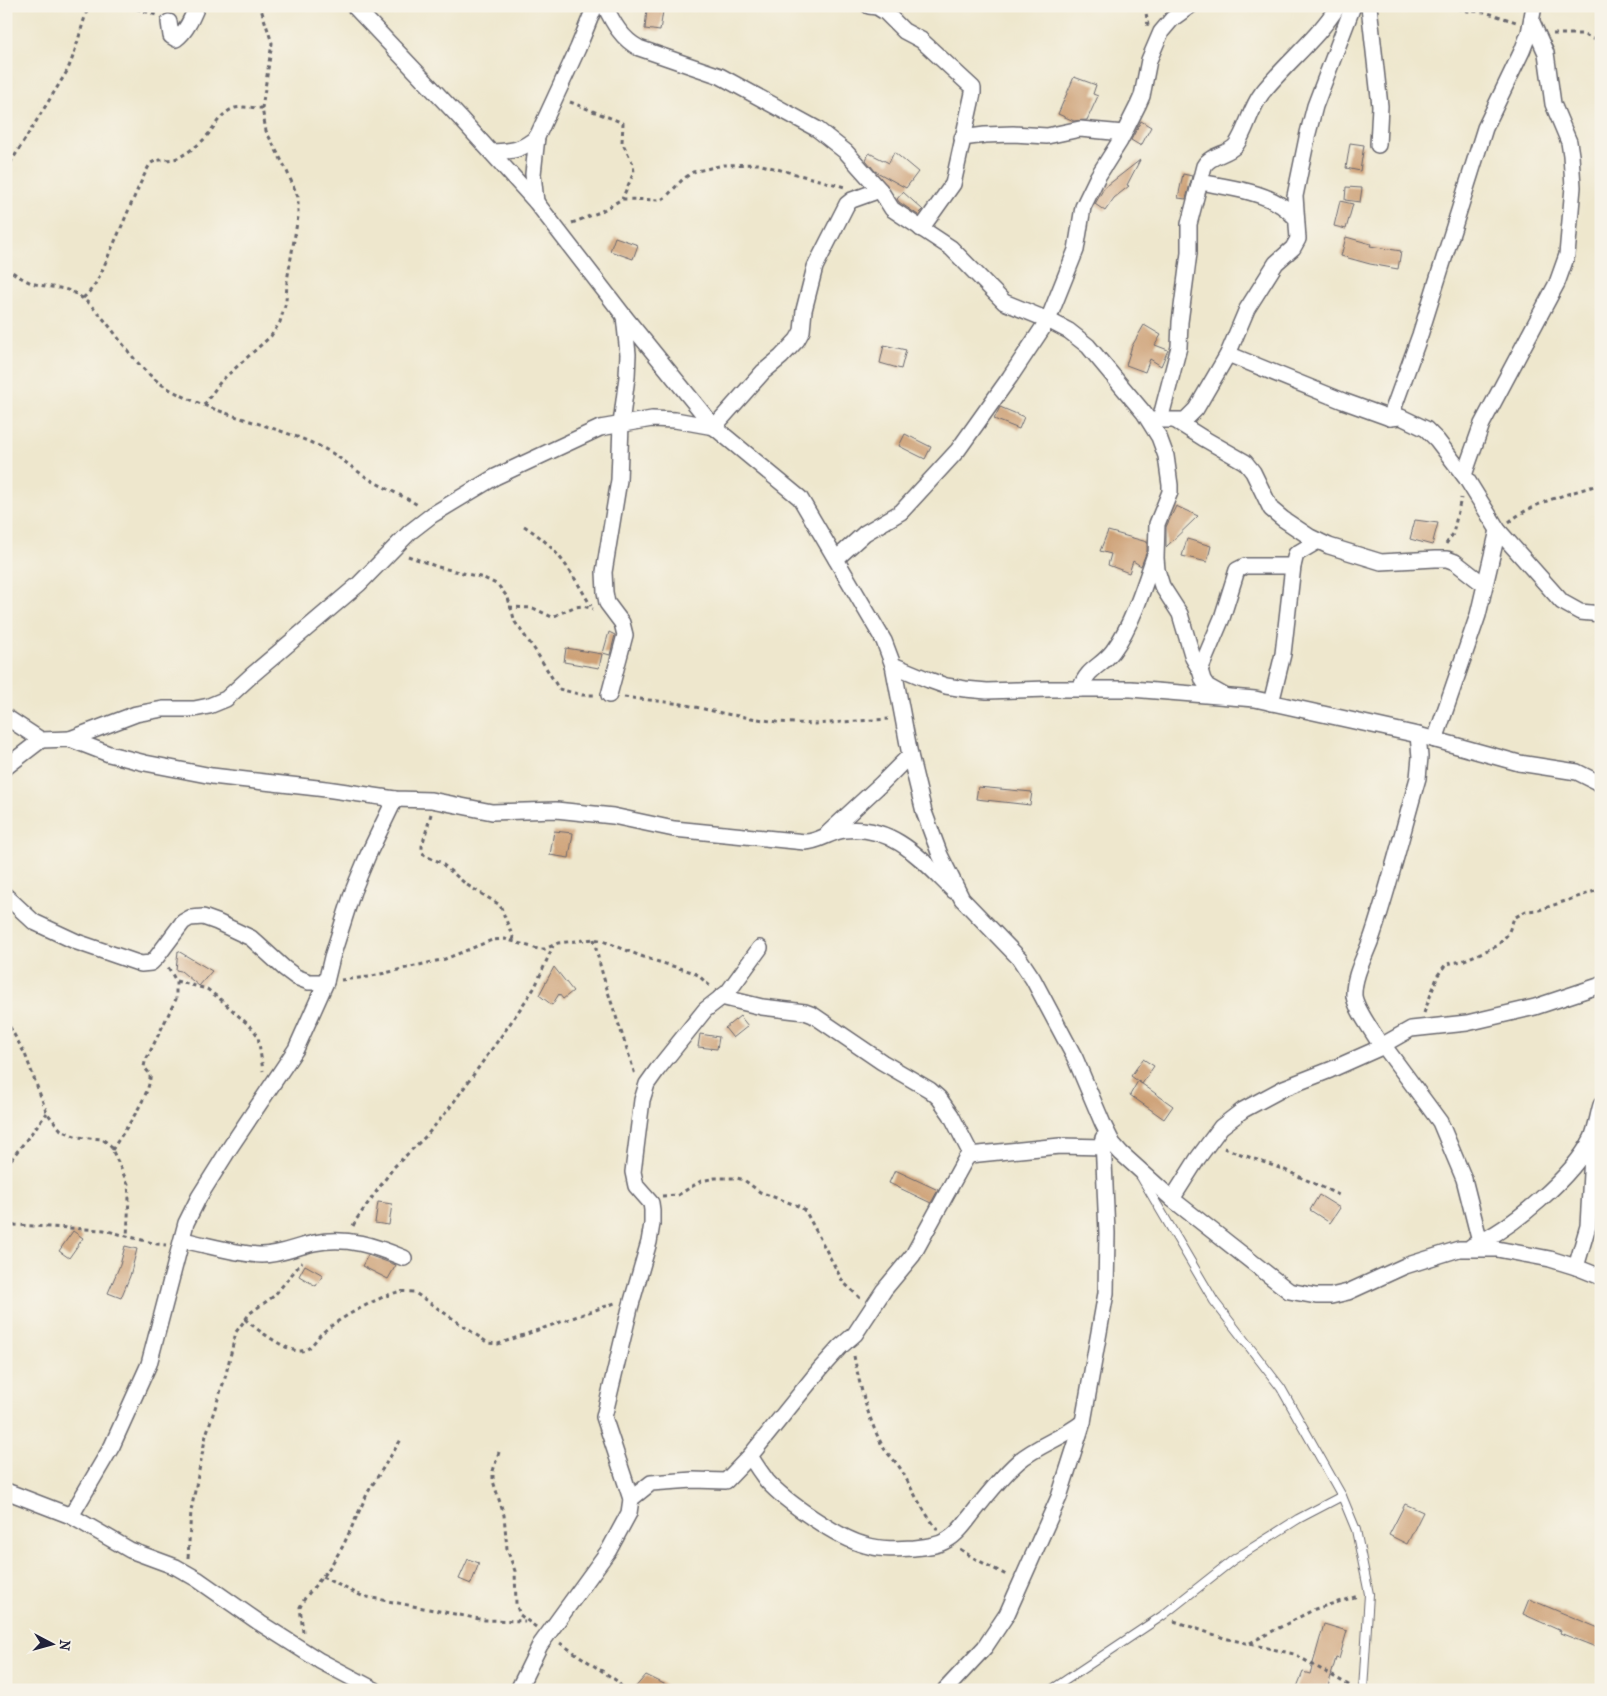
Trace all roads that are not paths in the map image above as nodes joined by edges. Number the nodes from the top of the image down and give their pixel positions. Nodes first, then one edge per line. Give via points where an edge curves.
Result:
1 (197, 6) edge
2 (354, 6) edge
3 (595, 6) edge
4 (606, 6) edge
5 (869, 6) edge
6 (1190, 6) edge
7 (1338, 6) edge
8 (1353, 6) edge
9 (1369, 6) edge
10 (1534, 6) edge
11 (169, 22) road end
12 (1533, 28) junction
13 (1124, 133) junction
14 (537, 137) junction
15 (962, 138) junction
16 (1378, 145) dead end
17 (491, 152) junction
18 (1200, 182) junction
19 (873, 192) junction
20 (536, 202) junction
21 (1296, 218) junction
22 (921, 229) junction
23 (624, 316) junction
24 (1048, 320) junction
25 (1228, 354) junction
26 (624, 398) junction
27 (1390, 418) junction
28 (1154, 420) junction
29 (1176, 421) junction
30 (621, 424) junction
31 (600, 428) junction
32 (714, 428) junction
33 (1465, 477) junction
34 (1498, 530) junction
35 (1318, 541) junction
36 (1156, 551) junction
37 (836, 559) junction
38 (1293, 566) junction
39 (1485, 581) junction
40 (1601, 614) edge
41 (893, 665) junction
42 (1200, 670) junction
43 (1080, 689) junction
44 (609, 695) dead end
45 (1223, 695) junction
46 (1271, 703) junction
47 (6, 717) edge
48 (1418, 735) junction
49 (70, 739) junction
50 (41, 740) junction
51 (1435, 740) junction
52 (910, 755) junction
53 (6, 767) edge
54 (1601, 784) edge
55 (395, 799) junction
56 (823, 837) junction
57 (6, 896) edge
58 (962, 899) junction
59 (760, 948) dead end
60 (326, 982) junction
61 (1601, 985) edge
62 (721, 998) junction
63 (1383, 1046) junction
64 (1601, 1105) edge
65 (1103, 1124) junction
66 (1592, 1137) junction
67 (1104, 1147) junction
68 (971, 1154) junction
69 (1131, 1161) junction
70 (1172, 1198) junction
71 (1480, 1242) junction
72 (181, 1243) junction
73 (1464, 1249) junction
74 (404, 1258) dead end
75 (1576, 1267) junction
76 (1601, 1277) edge
77 (1084, 1422) junction
78 (750, 1456) junction
79 (6, 1491) edge
80 (1342, 1496) junction
81 (632, 1498) junction
82 (72, 1516) junction
83 (375, 1690) edge
84 (518, 1690) edge
85 (945, 1690) edge
86 (1051, 1690) edge
87 (1363, 1690) edge

1 - 11 street via 176,39 171,36
2 - 17 street
3 - 14 street
4 - 19 street via 612,21 631,44 720,76 817,129 846,152
5 - 15 street via 885,12 904,30 921,40 973,88
6 - 13 street via 1161,32 1149,60 1142,96
7 - 18 street via 1330,20 1260,95 1235,146 1206,162
8 - 21 street via 1315,106 1296,187
9 - 16 street via 1380,106
10 - 12 street
12 - 27 street via 1485,128 1420,335
12 - 33 street via 1546,53 1553,104 1571,155 1574,187 1567,255 1557,283 1482,424
13 - 15 street via 1074,129 1047,136
13 - 24 street via 1086,201 1076,250
14 - 17 street via 519,150
14 - 20 street via 533,174
15 - 22 street via 953,184
17 - 20 street
18 - 21 street via 1270,199
18 - 28 street via 1189,224 1179,347
19 - 22 street
19 - 32 street via 846,204 811,279 798,340 763,372
20 - 23 street
21 - 25 street via 1296,244 1276,263 1247,309
22 - 24 street via 958,254 1004,302
23 - 26 street via 628,354
23 - 32 street
24 - 28 street via 1088,346 1144,413
24 - 37 street via 958,450 901,512 865,533
25 - 27 street
25 - 29 street via 1196,409 1188,419
26 - 30 street
26 - 31 street
27 - 33 street via 1401,417 1426,429
28 - 29 street
28 - 36 street via 1166,456 1170,485 1157,524
29 - 35 street via 1245,462 1270,509
30 - 31 street
30 - 32 street via 652,419
30 - 44 street via 618,480 604,572 607,603 622,623 625,635
31 - 49 street via 495,477 432,515 410,532 359,584 226,700 194,710 163,709 136,714
32 - 37 street via 800,498
33 - 34 street
34 - 39 street
34 - 40 street via 1562,602 1580,612
35 - 38 street via 1296,554
35 - 39 street via 1381,562 1435,558 1455,562 1478,580
36 - 42 street via 1162,586 1180,614 1193,658
36 - 43 street via 1122,636 1112,651 1086,675
37 - 41 street via 884,641
38 - 42 street via 1245,566 1236,570 1222,618
38 - 46 street via 1283,654
39 - 51 street via 1478,615
41 - 43 street via 938,683 965,689
41 - 52 street
42 - 45 street via 1205,684
43 - 45 street
45 - 46 street
46 - 48 street
47 - 50 street
48 - 51 street
48 - 63 street via 1418,778 1354,988 1357,1008
49 - 50 street
49 - 55 street via 109,754 212,776
50 - 53 street
51 - 54 street via 1519,763 1577,772
52 - 56 street
52 - 58 street via 924,812 940,855
55 - 56 street via 431,800 492,812 556,810 613,816 674,829 785,840 812,842
55 - 60 street via 354,891
56 - 58 street via 838,830 864,829 906,845
57 - 60 street via 34,922 77,942 141,964 151,963 183,922 203,917 251,938 296,976 310,982
58 - 65 street via 1019,958 1033,979 1075,1058
59 - 62 street
60 - 72 street via 296,1049 199,1197 186,1223
61 - 63 street via 1536,1007 1467,1023 1411,1029
62 - 68 street via 813,1015 930,1090 951,1115
62 - 81 street via 705,1010 657,1070 647,1084 642,1100 633,1172 636,1186 647,1197 652,1210 650,1233 604,1417
63 - 70 street via 1284,1088 1243,1110 1222,1127
63 - 71 street via 1440,1122 1464,1179
64 - 66 street
65 - 67 street
65 - 69 street via 1113,1144
66 - 71 street via 1581,1157 1560,1180 1510,1225
66 - 75 street via 1588,1226
67 - 68 street via 1060,1146
67 - 77 street via 1106,1293
68 - 78 street via 913,1255 884,1290 855,1334 820,1368
69 - 70 street
69 - 80 lane via 1214,1301 1281,1388
70 - 73 street via 1289,1291 1316,1296 1348,1292 1405,1266
71 - 73 street
72 - 74 street via 261,1255 315,1243 347,1242 371,1245
72 - 82 street via 149,1364 112,1446
73 - 75 street via 1497,1248
75 - 76 street
77 - 78 street via 1019,1460 948,1540 896,1550 866,1546 822,1523 768,1482
77 - 85 street via 1059,1496 1007,1614 985,1647
78 - 81 street via 726,1481 651,1483
79 - 82 street
80 - 86 lane via 1233,1560 1162,1616
80 - 87 lane via 1356,1530 1369,1594
81 - 84 street via 629,1513 609,1550 540,1645
82 - 83 street via 130,1550 187,1573 320,1662

